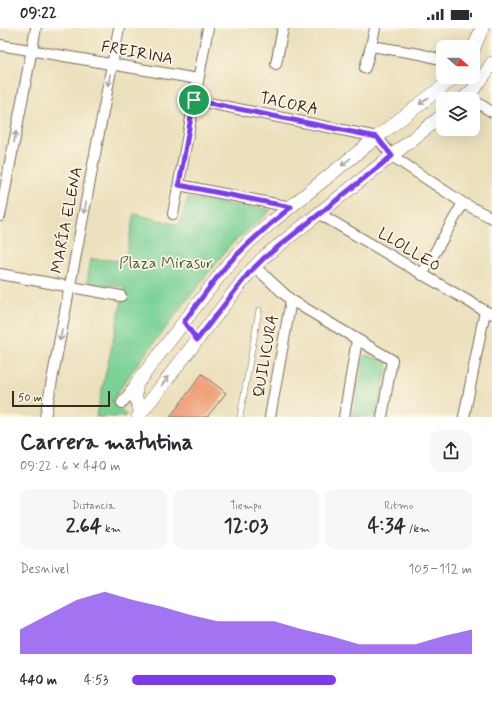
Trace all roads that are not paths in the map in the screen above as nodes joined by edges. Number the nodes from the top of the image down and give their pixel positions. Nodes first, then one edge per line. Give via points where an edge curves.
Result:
1 (36, 28) edge
2 (119, 28) edge
3 (208, 28) edge
4 (283, 28) edge
5 (375, 28) edge
6 (482, 28) edge
7 (477, 40) edge
8 (0, 45) edge
9 (371, 46) junction
10 (32, 51) junction
11 (436, 58) edge
12 (492, 62) edge
13 (112, 64) junction
14 (276, 64) dead end
15 (365, 68) dead end
16 (198, 79) junction
17 (446, 84) edge
18 (473, 92) edge
19 (194, 100) junction
20 (480, 106) edge
21 (492, 112) edge
22 (436, 121) edge
23 (377, 137) junction
24 (392, 156) junction
25 (179, 185) junction
26 (464, 203) junction
27 (291, 207) junction
28 (318, 213) junction
29 (173, 214) dead end
30 (0, 216) edge
31 (492, 218) edge
32 (255, 267) junction
33 (0, 274) edge
34 (422, 275) junction
35 (70, 287) junction
36 (121, 296) dead end
37 (291, 300) junction
38 (259, 310) dead end
39 (488, 313) edge
40 (184, 322) junction
41 (197, 340) junction
42 (357, 340) junction
43 (140, 380) junction
44 (122, 403) dead end
45 (139, 414) edge
46 (45, 417) edge
47 (240, 417) edge
48 (270, 417) edge
49 (344, 417) edge
50 (382, 417) edge
51 (464, 417) edge

1 - 10 street
2 - 13 street, MARÍA ELENA
3 - 16 street
4 - 14 street
5 - 9 street
6 - 7 street
8 - 10 street, FREIRINA
9 - 11 street
9 - 15 street
10 - 13 street, FREIRINA
30 -> 10 street
12 - 18 street
13 - 16 street, FREIRINA
13 -> 35 street, MARÍA ELENA
16 - 19 street
17 -> 23 street
19 - 23 street, TACORA
19 - 25 street
20 - 21 street
22 - 24 street
23 - 24 street
23 -> 27 street
24 - 26 street
24 - 28 street
25 - 27 street
25 - 29 street
26 - 31 street
26 - 34 street
27 - 40 street via 239,253
28 - 32 street via 276,246
28 - 34 street, LLOLLEO
32 - 37 street
32 - 41 street
33 - 35 street
34 - 39 street, LLOLLEO
35 - 36 street
35 -> 46 street, MARÍA ELENA
37 - 42 street
37 - 48 street, QUILICURA
38 - 47 lane
39 - 51 street, LLOLLEO
40 - 41 street
40 - 43 street
45 -> 41 street
42 - 49 street
42 - 50 street via 392,360
43 - 44 street
43 - 45 street via 135,395

